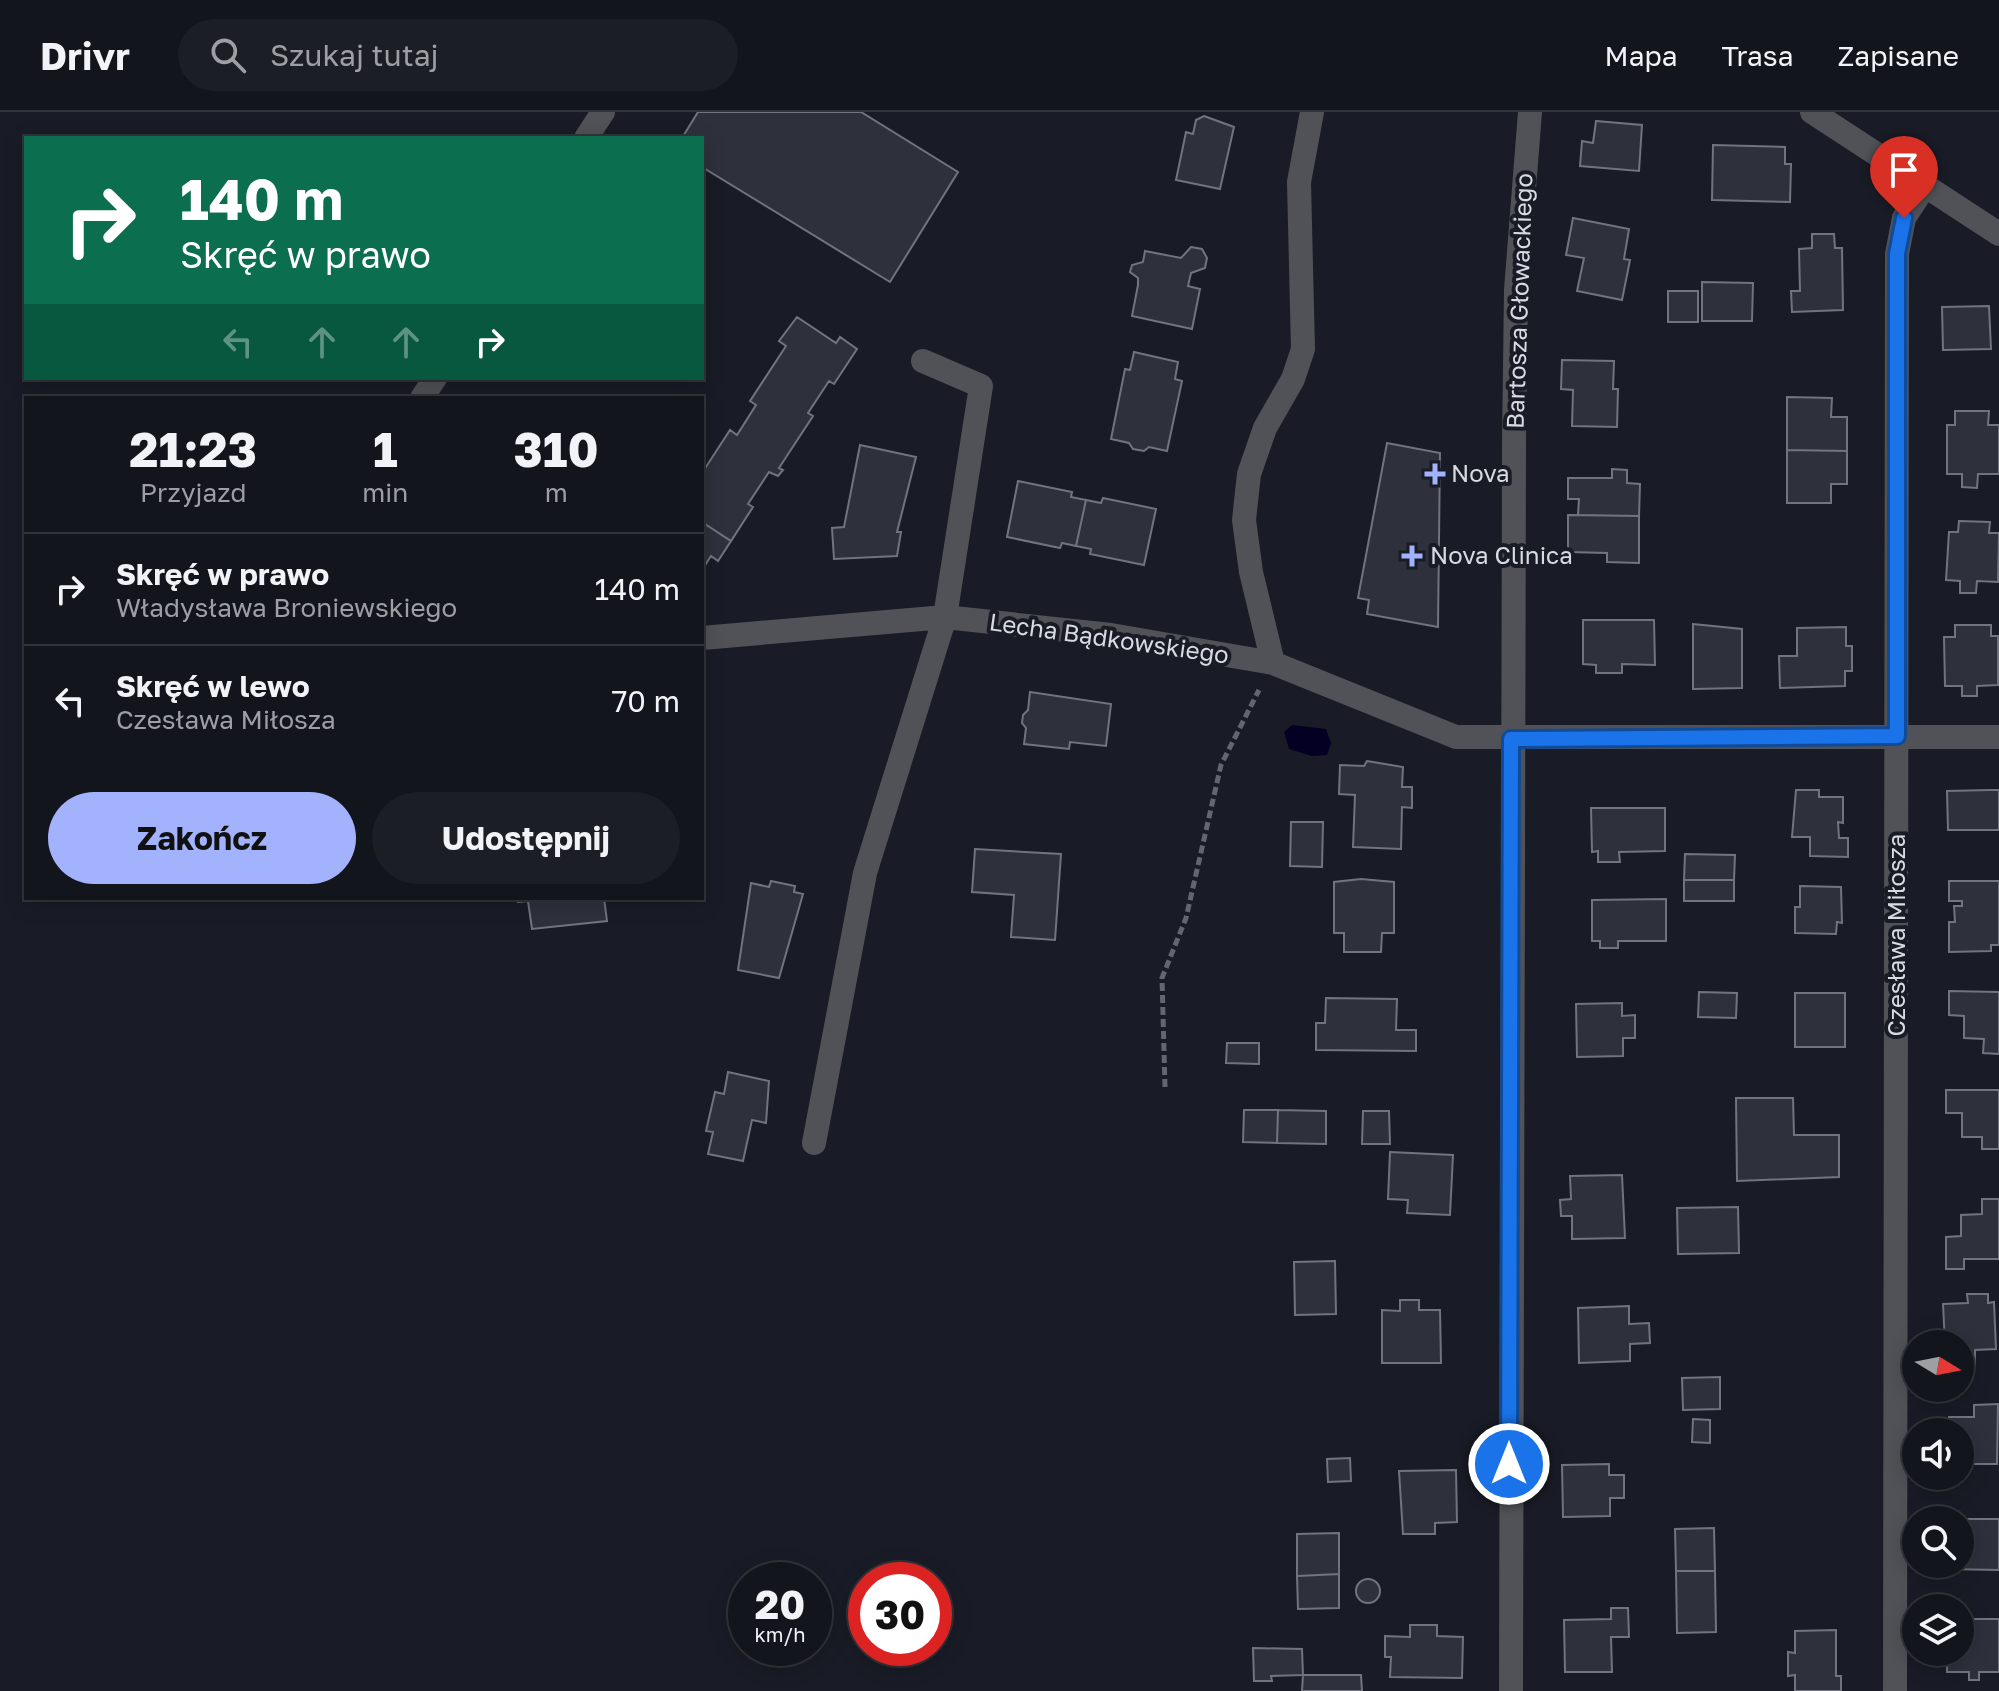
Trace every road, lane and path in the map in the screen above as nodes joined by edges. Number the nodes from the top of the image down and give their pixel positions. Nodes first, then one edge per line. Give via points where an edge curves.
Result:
1 (603, 112) edge
2 (1312, 112) edge
3 (1530, 112) edge
4 (1812, 112) edge
5 (587, 136) edge
6 (1925, 186) junction
7 (1999, 234) edge
8 (923, 361) dead end
9 (945, 617) junction
10 (704, 638) edge
11 (1273, 663) junction
12 (1897, 736) junction
13 (1999, 737) edge
14 (1511, 739) junction
15 (1165, 1087) dead end
16 (814, 1143) dead end
17 (1511, 1691) edge
18 (1895, 1691) edge

1 - 5 street
2 - 11 street via 1299,182 1303,349 1249,474 1244,520
3 - 14 street, Bartosza Głowackiego via 1516,290
4 - 6 street
6 - 7 street
6 - 12 street, Czesława Miłosza via 1904,218 1897,254
8 - 9 street via 981,386
9 - 10 street, Lecha Bądkowskiego
9 - 11 street, Lecha Bądkowskiego via 1177,644
9 - 16 street via 865,873
11 - 14 street, Lecha Bądkowskiego via 1456,737
11 - 15 path via 1221,765 1186,918 1162,978
12 - 13 street, Lecha Bądkowskiego
12 - 14 street, Lecha Bądkowskiego
12 - 18 street, Czesława Miłosza
14 - 17 street, Bartosza Głowackiego

